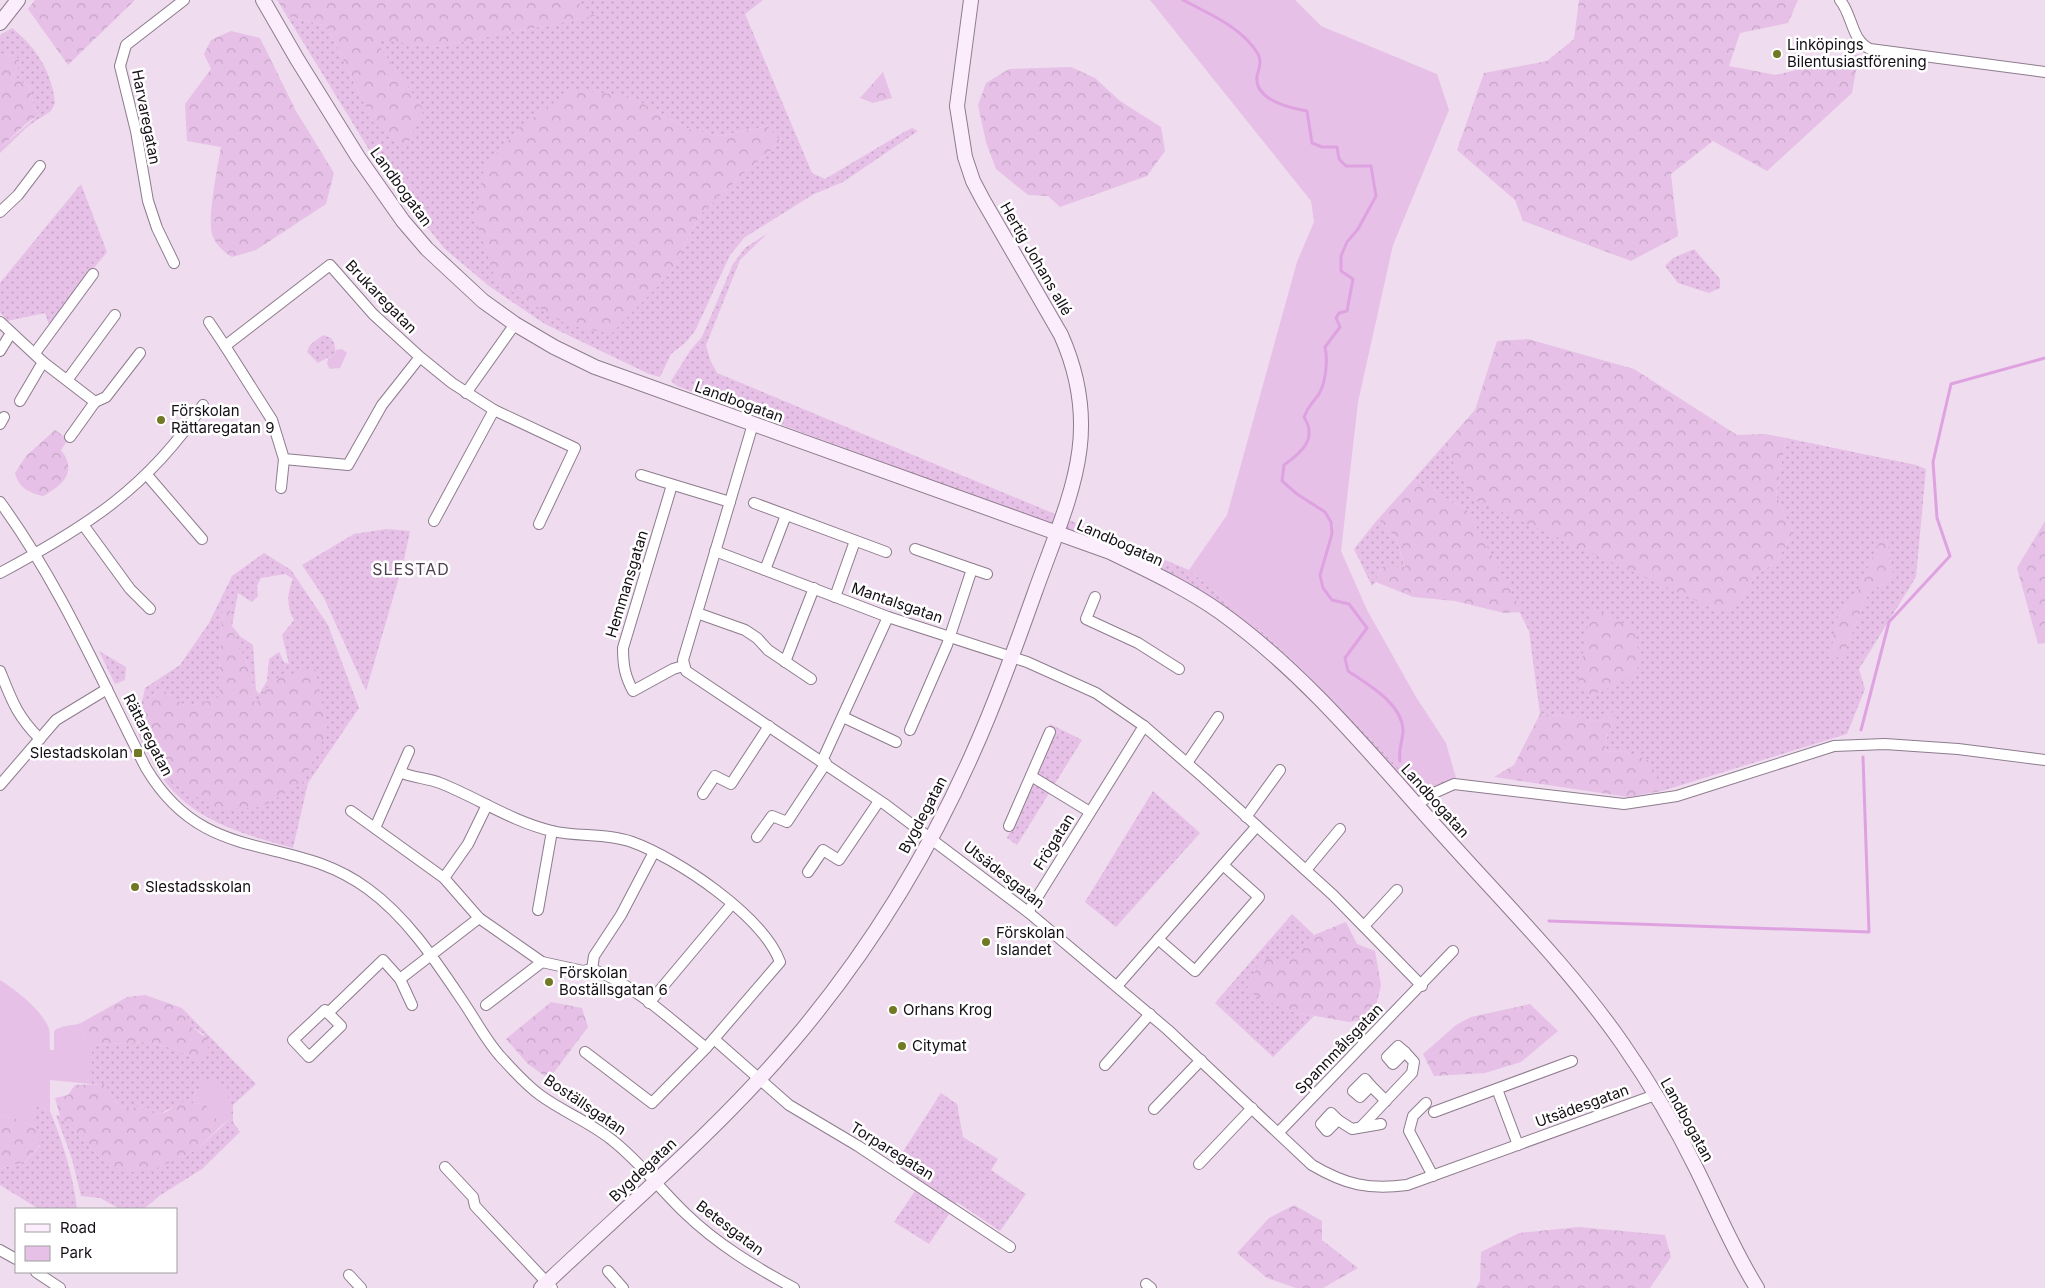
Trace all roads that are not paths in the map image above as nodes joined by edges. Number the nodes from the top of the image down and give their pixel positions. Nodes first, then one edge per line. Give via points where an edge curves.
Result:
1 (184, 0) edge
2 (254, 0) edge
3 (263, 0) edge
4 (971, 0) edge
5 (1840, 0) edge
6 (16, 3) edge
7 (0, 23) edge
8 (297, 59) junction
9 (2045, 72) edge
10 (40, 166) dead end
11 (0, 212) edge
12 (174, 263) dead end
13 (93, 274) dead end
14 (115, 315) dead end
15 (0, 322) edge
16 (209, 322) dead end
17 (515, 324) junction
18 (10, 334) junction
19 (225, 346) junction
20 (0, 351) edge
21 (35, 353) junction
22 (140, 353) dead end
23 (420, 357) junction
24 (43, 362) junction
25 (68, 379) junction
26 (466, 393) junction
27 (20, 401) dead end
28 (95, 402) junction
29 (203, 405) dead end
30 (494, 410) junction
31 (753, 424) junction
32 (70, 436) dead end
33 (284, 459) junction
34 (147, 476) junction
35 (642, 476) dead end
36 (672, 485) junction
37 (281, 488) dead end
38 (0, 502) edge
39 (730, 502) junction
40 (754, 503) dead end
41 (786, 515) junction
42 (434, 521) dead end
43 (539, 524) dead end
44 (84, 526) junction
45 (1056, 533) junction
46 (202, 539) dead end
47 (856, 541) junction
48 (915, 549) dead end
49 (716, 551) junction
50 (886, 552) dead end
51 (36, 553) junction
52 (972, 569) junction
53 (765, 570) junction
54 (0, 573) edge
55 (987, 574) dead end
56 (814, 588) junction
57 (1094, 596) dead end
58 (835, 597) junction
59 (150, 609) dead end
60 (697, 613) junction
61 (888, 617) junction
62 (950, 637) junction
63 (1012, 656) junction
64 (786, 662) junction
65 (683, 666) junction
66 (1180, 669) dead end
67 (0, 671) edge
68 (811, 679) dead end
69 (107, 689) junction
70 (843, 717) junction
71 (1218, 717) dead end
72 (769, 726) junction
73 (1144, 726) junction
74 (910, 730) dead end
75 (1050, 732) dead end
76 (40, 739) junction
77 (896, 742) dead end
78 (409, 751) dead end
79 (2045, 760) edge
80 (824, 762) junction
81 (1187, 764) junction
82 (1280, 770) dead end
83 (400, 772) junction
84 (1031, 776) junction
85 (0, 785) edge
86 (703, 794) dead end
87 (879, 800) junction
88 (487, 805) junction
89 (1416, 805) junction
90 (351, 811) dead end
91 (1090, 812) junction
92 (1246, 816) junction
93 (1009, 826) dead end
94 (1256, 826) junction
95 (375, 828) junction
96 (1340, 829) dead end
97 (552, 831) junction
98 (757, 837) dead end
99 (931, 838) junction
100 (654, 852) junction
101 (296, 857) joint
102 (1223, 865) junction
103 (1306, 870) junction
104 (808, 872) dead end
105 (444, 878) junction
106 (1397, 890) dead end
107 (732, 904) junction
108 (538, 910) dead end
109 (1028, 912) junction
110 (480, 918) junction
111 (1364, 926) junction
112 (1158, 939) junction
113 (1454, 951) dead end
114 (429, 955) junction
115 (542, 962) junction
116 (592, 969) junction
117 (400, 979) junction
118 (1118, 986) junction
119 (1422, 986) junction
120 (649, 1003) junction
121 (412, 1005) dead end
122 (486, 1005) dead end
123 (328, 1013) junction
124 (1150, 1014) junction
125 (714, 1039) junction
126 (706, 1048) junction
127 (585, 1052) dead end
128 (1404, 1052) dead end
129 (1200, 1060) junction
130 (1572, 1061) dead end
131 (1105, 1066) dead end
132 (760, 1079) junction
133 (1371, 1086) dead end
134 (1497, 1088) junction
135 (1656, 1095) junction
136 (1386, 1101) junction
137 (1426, 1103) dead end
138 (1252, 1108) junction
139 (1154, 1109) dead end
140 (1434, 1112) dead end
141 (1338, 1120) dead end
142 (1382, 1124) dead end
143 (1361, 1127) junction
144 (1278, 1133) junction
145 (1518, 1145) junction
146 (1199, 1164) dead end
147 (445, 1167) dead end
148 (1432, 1176) junction
149 (656, 1182) junction
150 (1010, 1247) dead end
151 (0, 1250) edge
152 (15, 1258) edge
153 (608, 1271) dead end
154 (38, 1273) edge
155 (349, 1275) dead end
156 (546, 1286) edge
157 (60, 1288) edge
158 (361, 1288) edge
159 (623, 1288) edge
160 (794, 1288) edge
161 (1757, 1288) edge

1 - 12 street, Harvaregatan via 126,45 120,66 148,201
2 - 8 street, Landbogatan
3 - 8 street, Landbogatan
4 - 45 street, Hertig Johans allé via 958,106 965,157 983,200 1061,336 1080,389 1083,432 1079,460
5 - 9 street via 1860,43 1878,52
6 - 7 street
8 - 17 street, Landbogatan via 358,157 403,221 455,276
10 - 11 street
13 - 21 street
14 - 25 street
15 - 18 street
16 - 19 street
17 - 26 street
17 - 31 street, Landbogatan via 595,367
18 - 20 street
18 - 21 street
19 - 23 street, Brukaregatan via 330,265 373,314
19 - 33 street via 272,420
21 - 24 street
22 - 28 street via 106,397
23 - 26 street, Brukaregatan
23 - 33 street via 382,405 348,465
24 - 25 street
24 - 27 street
25 - 28 street
26 - 30 street, Brukaregatan
28 - 32 street
29 - 34 street via 182,437
30 - 42 street
30 - 43 street, Brukaregatan via 579,450
31 - 39 street
31 - 45 street, Landbogatan
33 - 37 street
34 - 44 street
34 - 46 street
35 - 36 street
36 - 39 street
36 - 65 street, Hemmansgatan via 623,648 622,665 635,695 673,669
38 - 51 street, Rättaregatan
39 - 49 street
40 - 41 street
41 - 47 street
41 - 53 street
44 - 51 street
44 - 59 street
45 - 63 street, Bygdegatan
45 - 89 street, Landbogatan via 1110,552 1150,572 1218,611 1253,637 1317,696
47 - 50 street
47 - 58 street, Mantalsgatan
48 - 52 street
49 - 53 street, Mantalsgatan
49 - 60 street
51 - 54 street
51 - 69 street, Rättaregatan
52 - 55 street
52 - 62 street, Mantalsgatan
53 - 56 street, Mantalsgatan
56 - 58 street, Mantalsgatan
56 - 64 street
57 - 66 street via 1086,619 1138,643
58 - 61 street, Mantalsgatan
60 - 64 street via 745,630
60 - 65 street
61 - 62 street, Mantalsgatan
61 - 70 street
62 - 63 street, Mantalsgatan
62 - 74 street, Mantalsgatan
63 - 73 street via 1096,693
63 - 99 street, Bygdegatan via 972,755
64 - 68 street
65 - 72 street via 690,675
67 - 76 street via 23,722
69 - 76 street, Rättaregatan via 63,714
69 - 101 street, Rättaregatan via 156,786 171,803 218,835
70 - 77 street
70 - 80 street
71 - 81 street
72 - 80 street
72 - 86 street via 731,784 715,776
73 - 81 street
73 - 91 street, Frögatan
75 - 84 street
76 - 85 street, Rättaregatan
78 - 83 street
79 - 89 street via 1958,748 1834,746 1677,796 1624,804 1454,784
80 - 87 street
80 - 98 street via 787,822 772,816
81 - 92 street
82 - 92 street
83 - 88 street via 438,782
83 - 95 street
84 - 91 street, Frögatan
84 - 93 street
87 - 99 street
87 - 104 street via 839,860 823,850
88 - 97 street
88 - 105 street via 468,844
89 - 135 street, Landbogatan via 1581,988
90 - 95 street
91 - 109 street, Frögatan
92 - 94 street
94 - 102 street
94 - 103 street
95 - 105 street
96 - 103 street
97 - 100 street via 631,842
97 - 108 street
99 - 109 street, Utsädesgatan
99 - 132 street, Bygdegatan via 856,958
100 - 107 street via 689,871
100 - 116 street via 621,915 594,956
101 - 114 street, Boställsgatan via 334,870 367,888 394,910
102 - 112 street
102 - 112 street via 1259,897 1194,971
103 - 111 street
105 - 110 street
106 - 111 street
107 - 120 street
107 - 125 street via 752,922 780,962
109 - 118 street, Utsädesgatan
110 - 114 street
110 - 115 street
111 - 119 street
112 - 118 street
113 - 119 street, Spannmålsgatan via 1424,979
114 - 117 street
114 - 149 street, Boställsgatan via 488,1041 513,1070 539,1094 612,1140
115 - 116 street via 583,971
115 - 122 street
116 - 120 street via 606,974
117 - 121 street
117 - 123 street via 383,960
118 - 124 street, Utsädesgatan
119 - 144 street, Spannmålsgatan
120 - 126 street
123 - 123 street via 325,1010 293,1040 310,1056 341,1026
124 - 129 street, Utsädesgatan
124 - 131 street
125 - 126 street
125 - 132 street
126 - 127 street via 652,1103
128 - 136 street via 1414,1062 1414,1069
129 - 138 street, Utsädesgatan
129 - 139 street
130 - 134 street
132 - 149 street, Bygdegatan
132 - 150 street, Torparegatan via 789,1105
133 - 136 street
134 - 140 street
134 - 145 street
135 - 145 street, Utsädesgatan
135 - 161 street, Landbogatan
136 - 143 street
137 - 148 street via 1413,1116 1409,1131
138 - 144 street, Utsädesgatan
138 - 146 street
141 - 143 street via 1352,1129
142 - 143 street
144 - 148 street, Utsädesgatan via 1312,1165 1348,1183 1390,1187 1408,1185
145 - 148 street, Utsädesgatan
147 - 156 street, Bygdegatan
149 - 156 street, Bygdegatan
149 - 160 street, Betesgatan via 704,1231 757,1268
151 - 152 street
153 - 159 street
154 - 157 street
155 - 158 street

